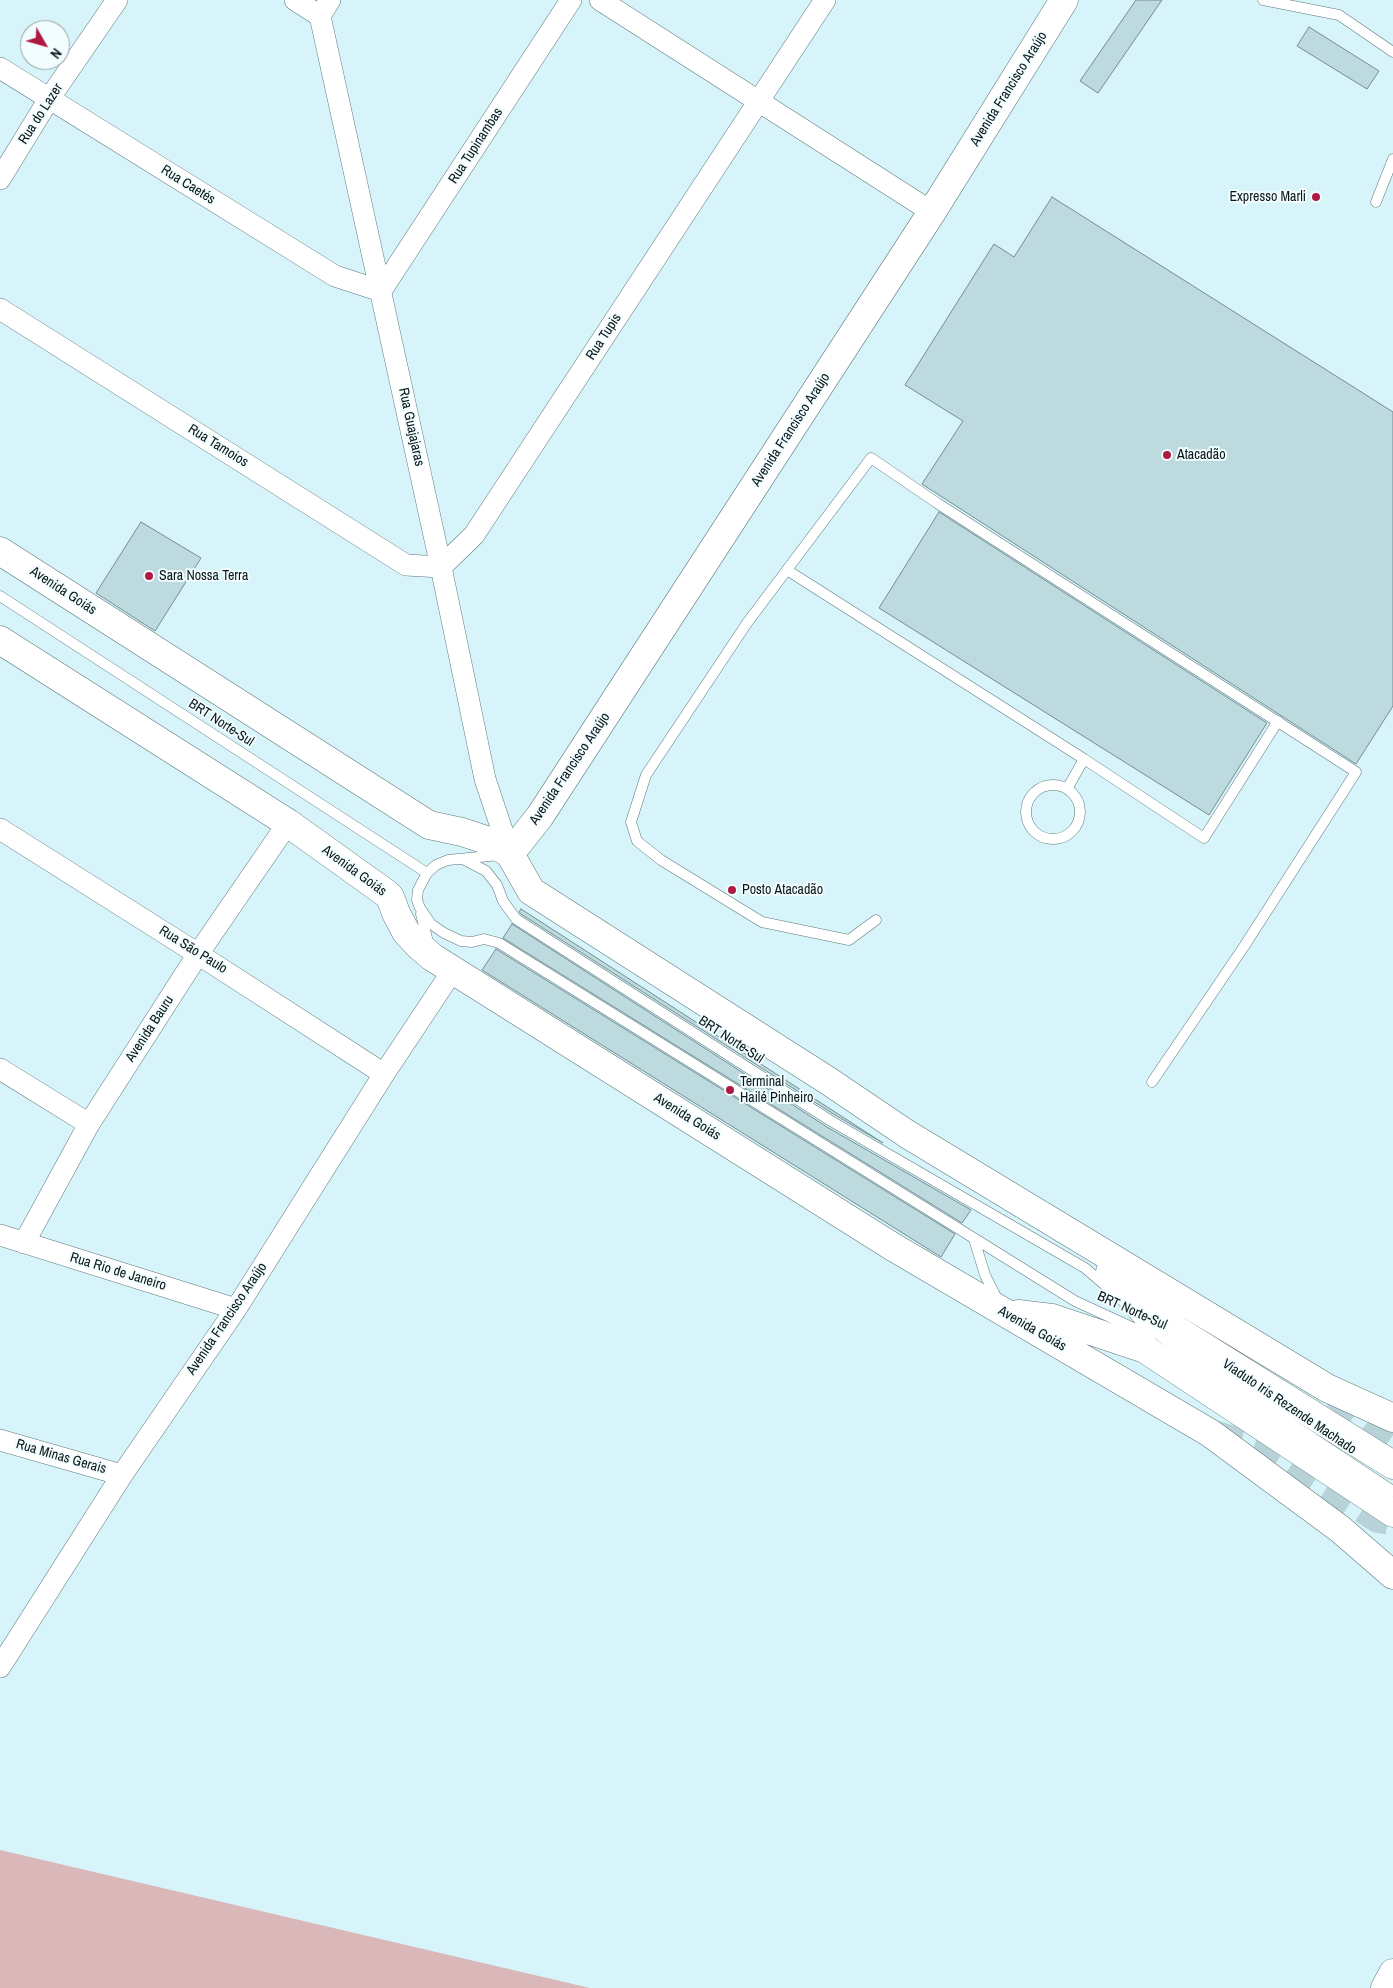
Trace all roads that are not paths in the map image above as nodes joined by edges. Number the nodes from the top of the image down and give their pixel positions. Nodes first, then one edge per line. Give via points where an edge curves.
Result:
1 (117, 0) edge
2 (295, 0) edge
3 (571, 0) edge
4 (600, 0) edge
5 (825, 0) edge
6 (1064, 0) edge
7 (1264, 0) edge
8 (325, 8) edge
9 (1393, 52) edge
10 (0, 68) edge
11 (50, 99) junction
12 (759, 101) junction
13 (1393, 159) edge
14 (0, 179) edge
15 (1376, 202) dead end
16 (932, 212) junction
17 (381, 291) junction
18 (0, 309) edge
19 (0, 551) edge
20 (441, 567) junction
21 (787, 570) junction
22 (0, 596) edge
23 (0, 640) edge
24 (1278, 721) junction
25 (1084, 760) junction
26 (1067, 789) junction
27 (288, 823) junction
28 (0, 829) edge
29 (510, 854) junction
30 (463, 859) junction
31 (427, 873) junction
32 (420, 908) junction
33 (876, 920) dead end
34 (198, 954) junction
35 (442, 964) junction
36 (0, 1069) edge
37 (384, 1074) junction
38 (1152, 1082) dead end
39 (89, 1124) junction
40 (1055, 1224) junction
41 (0, 1235) edge
42 (974, 1239) junction
43 (24, 1243) junction
44 (236, 1309) junction
45 (1004, 1312) junction
46 (1167, 1343) junction
47 (1393, 1418) edge
48 (0, 1440) edge
49 (1393, 1466) edge
50 (122, 1474) junction
51 (1393, 1491) edge
52 (1393, 1513) edge
53 (1393, 1575) edge
54 (2, 1659) edge
55 (1393, 1973) edge
56 (1386, 1988) edge

1 - 11 street, Rua do Lazer
2 - 8 street
3 - 17 street, Rua Tupinambas
4 - 12 street
5 - 12 street, Rua Tupis
6 - 16 main road, Avenida Francisco Araújo
7 - 9 lane via 1339,14
8 - 17 street, Rua Guajajaras
10 - 11 street, Rua Caetés
11 - 14 street, Rua do Lazer
11 - 17 street, Rua Caetés via 335,276
12 - 16 street
12 - 20 street, Rua Tupis via 474,535
13 - 15 lane
16 - 29 main road, Avenida Francisco Araújo via 540,816
17 - 20 street, Rua Guajajaras
18 - 20 street, Rua Tamoios via 406,565
19 - 29 main road, Avenida Goiás via 429,825 492,842
20 - 29 street, Rua Guajajaras via 485,779
21 - 24 lane via 871,458
21 - 25 lane
21 - 33 lane via 646,775 631,822 636,841 762,922 848,940
22 - 31 lane, BRT Norte-Sul
23 - 27 main road, Avenida Goiás
24 - 25 lane via 1204,838
24 - 38 lane via 1356,772
25 - 26 lane
26 - 26 lane via 1047,785 1029,798 1026,818 1038,836 1059,839 1076,826 1080,806
27 - 34 street, Avenida Bauru
27 - 35 main road, Avenida Goiás via 390,898 406,932
28 - 34 street, Rua São Paulo
29 - 30 lane
29 - 40 main road, Avenida Goiás via 531,891 907,1134
30 - 31 lane via 448,860
30 - 46 lane, BRT Norte-Sul via 486,871 516,919 831,1121 1085,1268
31 - 32 lane via 418,890
32 - 35 lane
32 - 42 lane, BRT Norte-Sul via 431,924 461,941 484,939 499,943
34 - 37 street, Rua São Paulo
34 - 39 street, Avenida Bauru
35 - 37 street, Avenida Francisco Araújo
35 - 45 main road, Avenida Goiás via 877,1237
36 - 39 street
37 - 44 street, Avenida Francisco Araújo
39 - 43 street, Avenida Bauru
40 - 46 main road
40 - 47 main road, Avenida Goiás via 1327,1388
41 - 43 street, Rua Rio de Janeiro
42 - 45 lane via 985,1275
42 - 46 lane, BRT Norte-Sul via 1075,1301
43 - 44 street, Rua Rio de Janeiro
44 - 50 street, Avenida Francisco Araújo
45 - 46 main road via 1052,1318 1145,1350
45 - 53 main road, Avenida Goiás via 1210,1433 1340,1529
46 - 49 main road
46 - 51 lane, Viaduto Iris Rezende Machado
46 - 52 main road
48 - 50 street, Rua Minas Gerais
50 - 54 street, Avenida Francisco Araújo
55 - 56 main road

